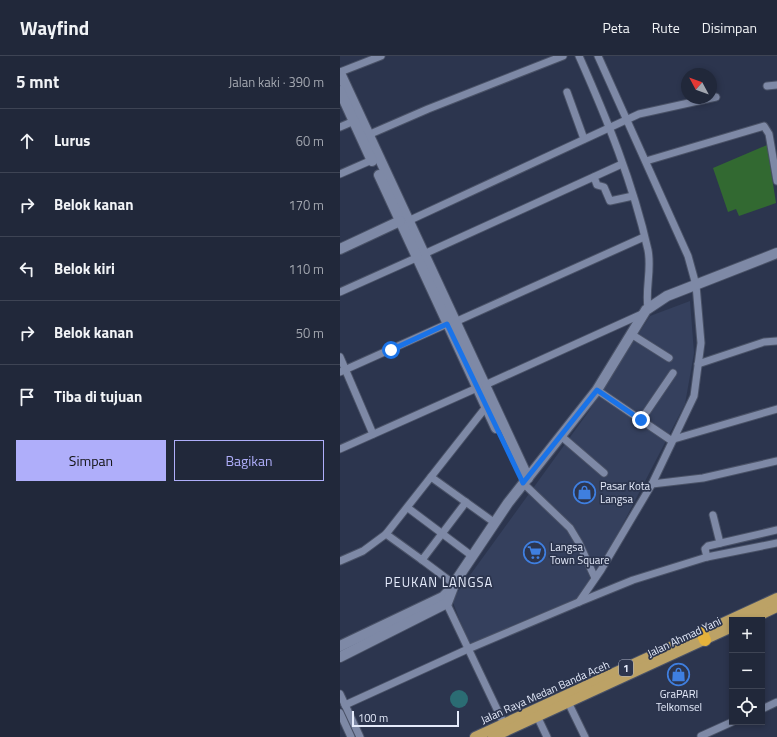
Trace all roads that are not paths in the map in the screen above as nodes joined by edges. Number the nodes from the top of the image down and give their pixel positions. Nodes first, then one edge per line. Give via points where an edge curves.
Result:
1 (381, 56) edge
2 (563, 56) edge
3 (579, 56) edge
4 (598, 56) edge
5 (340, 73) edge
6 (777, 85) edge
7 (767, 86) dead end
8 (340, 91) edge
9 (567, 92) dead end
10 (681, 103) edge
11 (351, 105) junction
12 (627, 119) junction
13 (354, 121) junction
14 (340, 127) edge
15 (610, 127) junction
16 (368, 135) junction
17 (584, 139) junction
18 (372, 160) junction
19 (646, 161) junction
20 (622, 164) junction
21 (380, 171) junction
22 (340, 174) edge
23 (594, 176) junction
24 (777, 181) edge
25 (633, 196) junction
26 (404, 221) junction
27 (644, 237) junction
28 (340, 249) edge
29 (777, 253) edge
30 (420, 256) junction
31 (696, 285) junction
32 (340, 292) edge
33 (645, 311) junction
34 (451, 323) junction
35 (630, 334) junction
36 (777, 341) edge
37 (340, 357) edge
38 (669, 358) dead end
39 (698, 364) junction
40 (343, 371) edge
41 (673, 373) dead end
42 (481, 387) junction
43 (597, 390) junction
44 (486, 407) junction
45 (777, 409) edge
46 (641, 420) junction
47 (372, 434) junction
48 (562, 436) junction
49 (673, 440) junction
50 (340, 449) edge
51 (777, 461) edge
52 (604, 473) dead end
53 (431, 477) junction
54 (527, 484) junction
55 (652, 484) junction
56 (466, 502) junction
57 (408, 508) junction
58 (713, 515) dead end
59 (495, 523) junction
60 (777, 530) edge
61 (386, 534) junction
62 (442, 534) junction
63 (720, 543) junction
64 (777, 543) edge
65 (472, 556) junction
66 (707, 557) junction
67 (422, 560) junction
68 (340, 562) edge
69 (595, 578) junction
70 (454, 585) junction
71 (777, 598) edge
72 (445, 600) junction
73 (579, 602) junction
74 (777, 607) edge
75 (755, 617) edge
76 (387, 628) junction
77 (729, 628) edge
78 (704, 636) junction
79 (340, 646) edge
80 (468, 649) junction
81 (340, 657) edge
82 (340, 694) edge
83 (568, 702) junction
84 (777, 702) edge
85 (345, 705) junction
86 (765, 708) edge
87 (340, 713) edge
88 (537, 716) junction
89 (729, 723) edge
90 (505, 727) junction
91 (701, 736) edge
92 (351, 737) edge
93 (360, 737) edge
94 (475, 737) edge
95 (492, 737) edge
96 (547, 737) edge
97 (585, 737) edge

1 - 5 street
2 - 16 street
3 - 15 street
4 - 12 street
5 - 11 main road
6 - 7 street
8 - 11 main road
9 - 17 street
10 - 12 street
11 - 13 main road
11 - 16 main road
12 - 15 street
12 - 19 street
13 - 14 street
13 - 18 main road
15 - 17 street
15 - 20 street
16 - 21 main road
17 - 26 street
18 - 21 main road
18 - 22 street
19 - 24 street via 764,126 769,134
19 - 31 street via 688,256
20 - 23 street
20 - 25 street
21 - 26 main road
23 - 25 street via 597,185 604,187 610,201
23 - 30 street
25 - 27 street
26 - 28 main road
26 - 30 main road
27 - 33 street via 650,273
27 - 34 street
29 - 31 main road
30 - 32 street
30 - 34 main road
31 - 33 main road via 667,296
31 - 39 street via 700,343
33 - 35 main road
33 - 42 street
34 - 40 street
34 - 42 main road
35 - 38 street
35 - 43 main road
36 - 39 street via 764,342
37 - 40 street
39 - 49 street via 694,396
40 - 47 street
41 - 46 street
42 - 44 main road
42 - 47 street
42 - 54 main road
43 - 46 street
43 - 48 main road
44 - 53 street
44 - 54 main road
45 - 49 street
46 - 49 street
47 - 50 street
48 - 52 street
48 - 54 main road
49 - 55 street
51 - 55 street via 703,478
53 - 56 street
53 - 57 street
54 - 59 main road
54 - 69 street via 570,528
55 - 69 street
56 - 59 street
56 - 62 street
57 - 61 street
57 - 62 street
58 - 63 street
59 - 65 main road
60 - 63 street
61 - 67 street
61 - 68 street via 371,546
62 - 65 street
62 - 67 street
63 - 66 street via 706,547
64 - 66 street
65 - 70 main road
66 - 73 street via 633,580
67 - 70 street
69 - 73 street
70 - 72 main road
71 - 78 main road, Jalan Raya Medan Banda Aceh / 1
72 - 76 main road
72 - 80 street
73 - 80 street
74 - 75 main road
76 - 79 main road
76 - 81 main road
77 - 78 main road, Jalan Ahmad Yani / 1
78 - 83 main road, Jalan Ahmad Yani / 1
78 - 90 main road, Jalan Raya Medan Banda Aceh / 1
80 - 85 street
80 - 90 street
82 - 85 street
83 - 88 main road, Jalan Ahmad Yani / 1
83 - 97 street
84 - 86 street
85 - 93 street
87 - 92 street
88 - 90 main road, Jalan Ahmad Yani / 1
88 - 96 street
89 - 91 street
90 - 94 main road, Jalan Raya Medan Banda Aceh / 1
90 - 95 main road, Jalan Ahmad Yani / 1

